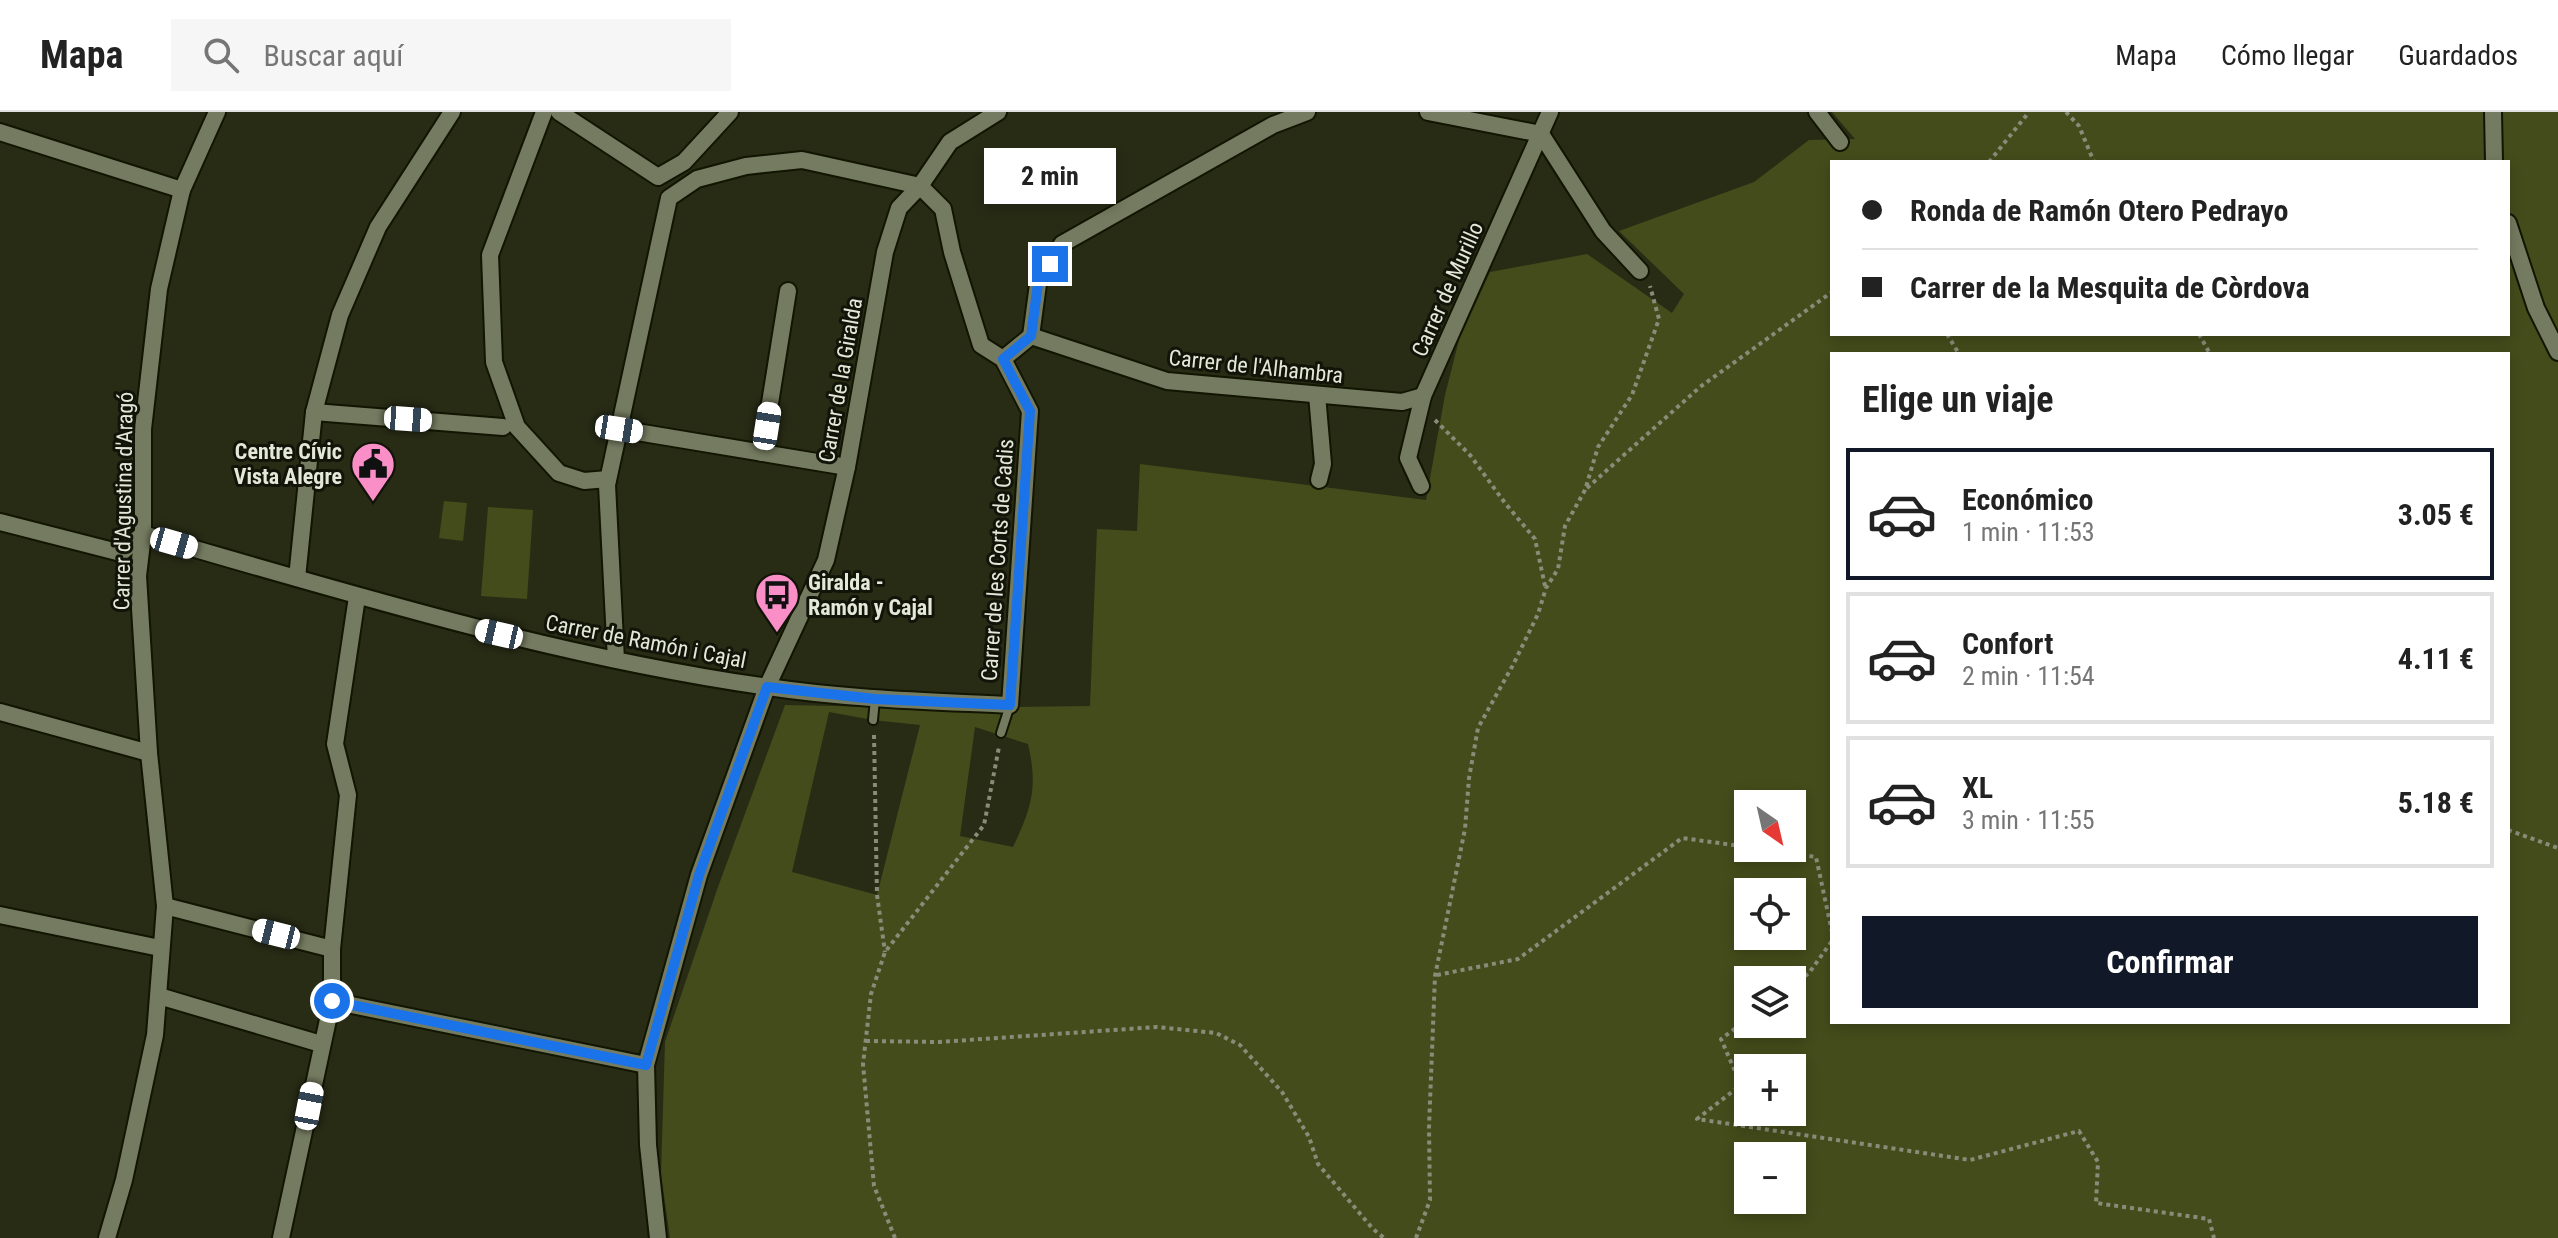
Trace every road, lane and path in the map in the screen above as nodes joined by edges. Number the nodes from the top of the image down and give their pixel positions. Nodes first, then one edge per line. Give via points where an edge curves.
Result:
1 (217, 112) edge
2 (452, 112) edge
3 (544, 112) edge
4 (559, 112) edge
5 (730, 112) edge
6 (998, 112) edge
7 (1307, 112) edge
8 (1428, 112) edge
9 (1550, 112) edge
10 (1817, 112) edge
11 (2029, 112) edge
12 (2066, 112) edge
13 (2493, 112) edge
14 (0, 132) edge
15 (1541, 134) junction
16 (1840, 142) dead end
17 (1991, 160) edge
18 (2093, 160) edge
19 (2494, 160) edge
20 (920, 186) junction
21 (182, 190) junction
22 (2510, 229) edge
23 (1640, 271) joint
24 (788, 291) dead end
25 (1830, 293) edge
26 (1031, 336) junction
27 (2558, 352) edge
28 (1003, 359) junction
29 (1317, 395) junction
30 (1422, 401) junction
31 (314, 412) junction
32 (503, 427) dead end
33 (619, 429) junction
34 (762, 453) junction
35 (847, 467) junction
36 (608, 479) junction
37 (1319, 480) dead end
38 (1421, 486) dead end
39 (1585, 490) junction
40 (0, 522) edge
41 (143, 534) junction
42 (297, 578) junction
43 (1546, 588) junction
44 (357, 597) junction
45 (616, 660) junction
46 (767, 687) junction
47 (875, 699) junction
48 (1010, 705) junction
49 (0, 712) edge
50 (873, 720) joint
51 (1001, 733) joint
52 (149, 753) junction
53 (2510, 831) edge
54 (1734, 846) edge
55 (2558, 848) edge
56 (1806, 856) edge
57 (165, 906) junction
58 (0, 915) edge
59 (1830, 923) edge
60 (1830, 944) edge
61 (160, 948) junction
62 (332, 949) junction
63 (885, 952) junction
64 (1806, 975) edge
65 (1435, 976) junction
66 (159, 996) junction
67 (332, 1001) junction
68 (1734, 1029) edge
69 (866, 1041) junction
70 (321, 1044) junction
71 (646, 1065) junction
72 (107, 1238) edge
73 (281, 1238) edge
74 (658, 1238) edge
75 (895, 1238) edge
76 (1384, 1238) edge
77 (1416, 1238) edge
78 (2214, 1238) edge

1 - 21 street, Carrer d'Agustina d'Aragó
2 - 31 street via 378,227 340,315
3 - 36 street via 490,255 494,362 517,427 559,473 584,481
4 - 5 street via 658,177 684,162
6 - 20 street, Carrer de la Giralda via 950,142
7 - 26 street via 1273,125 1062,244 1038,284
8 - 15 street
9 - 15 street, Carrer de Murillo
10 - 16 street
11 - 17 path
12 - 18 path via 2079,126
13 - 19 street
14 - 21 street
15 - 23 street via 1603,231
15 - 30 street, Carrer de Murillo
20 - 28 street, Carrer de les Corts de Cadis via 943,209 981,345
20 - 33 street via 802,160 746,166 697,179 669,198
20 - 35 street, Carrer de la Giralda via 899,208 885,252
21 - 41 street, Carrer d'Agustina d'Aragó via 159,289 143,429
22 - 27 street via 2536,308
23 - 39 path via 1653,291 1659,319 1632,395 1598,447
24 - 34 street
25 - 39 path via 1700,387
26 - 28 street
26 - 29 street, Carrer de l'Alhambra via 1167,381
28 - 48 street, Carrer de les Corts de Cadis via 1030,411
29 - 30 street, Carrer de l'Alhambra
29 - 37 street via 1323,464
30 - 38 street, Carrer de Murillo via 1408,458
30 - 43 path via 1535,539
31 - 32 street
31 - 42 street
33 - 34 street
33 - 36 street
34 - 35 street
35 - 46 street, Carrer de la Giralda via 826,560
36 - 45 street
39 - 43 path via 1565,526 1558,569
40 - 41 street via 121,553
41 - 42 street, Carrer de Ramón i Cajal
41 - 52 street, Carrer d'Agustina d'Aragó via 138,576
42 - 44 street, Carrer de Ramón i Cajal
43 - 65 path via 1538,614 1478,728 1465,829
44 - 45 street, Carrer de Ramón i Cajal
44 - 62 street via 335,744 348,795
45 - 46 street, Carrer de Ramón i Cajal
46 - 47 street, Carrer de Ramón i Cajal
46 - 71 street, Carrer de la Giralda via 699,875
47 - 48 street, Carrer de Ramón i Cajal
47 - 50 lane
48 - 51 lane
49 - 52 street
50 - 63 path via 877,895
51 - 63 path via 984,825
52 - 57 street, Carrer d'Agustina d'Aragó
53 - 55 path
54 - 65 path via 1682,838 1518,959
56 - 59 path via 1816,857
57 - 61 street, Carrer d'Agustina d'Aragó
57 - 62 street
58 - 61 street
60 - 64 path
61 - 66 street, Carrer d'Agustina d'Aragó
62 - 67 street
63 - 69 path via 871,994
65 - 77 path via 1430,1200
66 - 70 street
66 - 72 street, Carrer d'Agustina d'Aragó via 124,1180
67 - 70 street
67 - 71 street
68 - 78 path via 1721,1039 1741,1085 1697,1119 1970,1160 2079,1131 2098,1162 2096,1203 2209,1219
69 - 75 path via 863,1064 874,1186
69 - 76 path via 939,1042 1157,1027 1216,1033 1240,1045 1282,1092 1309,1137 1318,1164
70 - 73 street
71 - 74 street, Carrer de la Giralda

